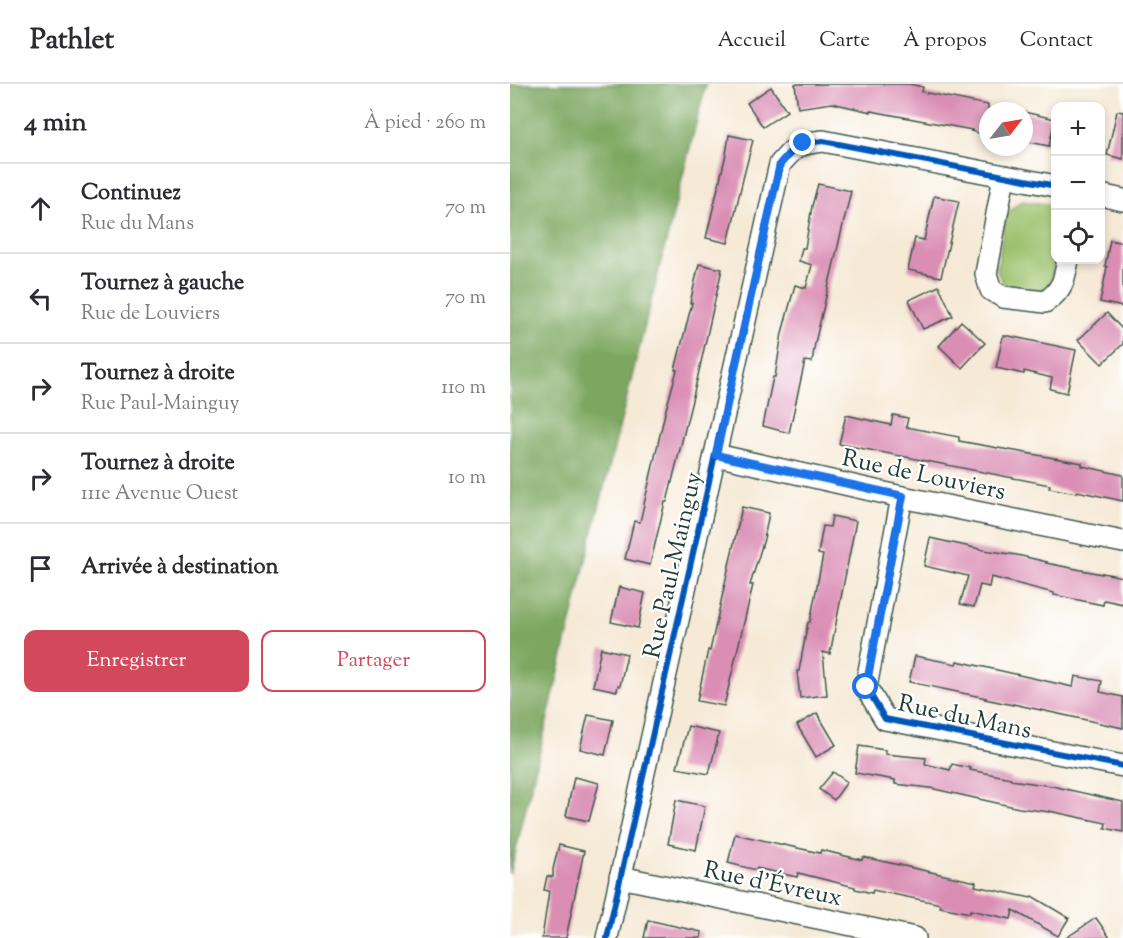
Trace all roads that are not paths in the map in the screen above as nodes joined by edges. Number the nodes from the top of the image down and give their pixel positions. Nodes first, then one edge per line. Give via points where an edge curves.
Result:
1 (1004, 176) junction
2 (1051, 185) edge
3 (1105, 196) edge
4 (1123, 200) edge
5 (1067, 264) edge
6 (716, 455) junction
7 (903, 496) junction
8 (1123, 542) edge
9 (1123, 766) edge
10 (620, 877) junction
11 (607, 938) edge
12 (915, 938) edge

1 - 2 street
1 - 5 street via 986,274 991,290 1003,297 1045,302 1063,283
1 - 6 street, Rue Paul-Mainguy via 823,141 794,148 780,164
3 - 4 street
6 - 7 street, Rue de Louviers
6 - 10 street, Rue Paul-Mainguy
7 - 8 street, Rue de Louviers
7 - 9 street, Rue du Mans via 866,687 885,719
10 - 11 street, Rue Paul-Mainguy
10 - 12 street, Rue d'Évreux

